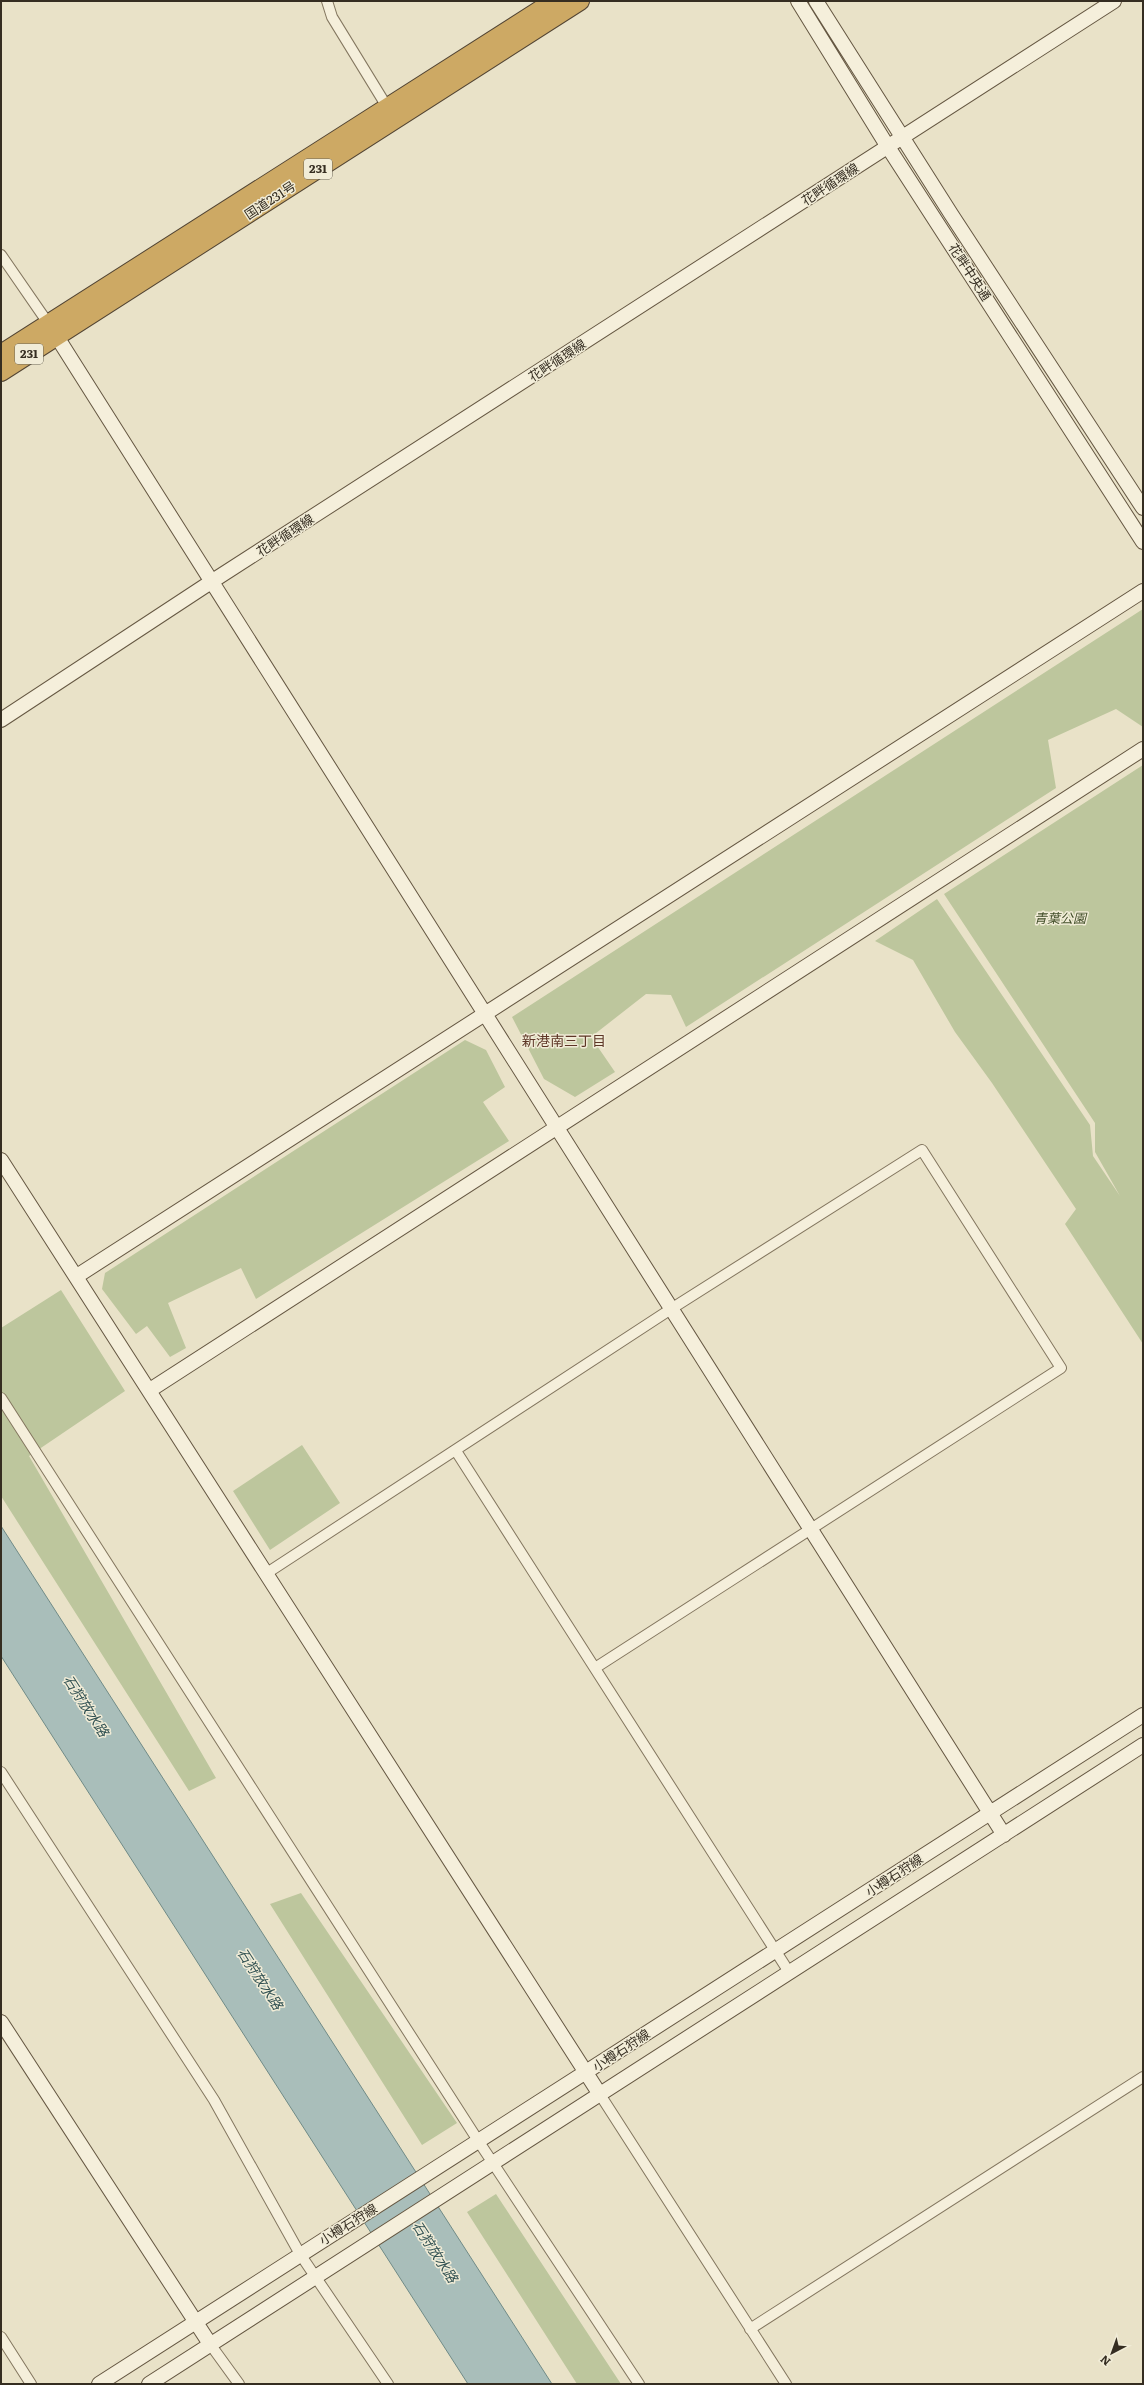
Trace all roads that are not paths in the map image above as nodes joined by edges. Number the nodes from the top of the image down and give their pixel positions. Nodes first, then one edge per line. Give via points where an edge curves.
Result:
1 (327, 1) edge
2 (554, 1) edge
3 (580, 1) edge
4 (798, 1) edge
5 (816, 1) edge
6 (1114, 1) edge
7 (391, 113) junction
8 (903, 137) junction
9 (888, 147) junction
10 (1, 255) edge
11 (53, 330) junction
12 (1, 354) edge
13 (1, 372) edge
14 (1143, 508) edge
15 (1143, 542) edge
16 (211, 582) junction
17 (1143, 591) edge
18 (1, 720) edge
19 (1143, 749) edge
20 (486, 1015) junction
21 (557, 1128) junction
22 (1, 1160) edge
23 (77, 1276) junction
24 (672, 1309) junction
25 (150, 1390) junction
26 (1, 1398) edge
27 (456, 1451) junction
28 (810, 1530) junction
29 (267, 1573) junction
30 (595, 1668) junction
31 (1143, 1715) edge
32 (1143, 1744) edge
33 (1, 1772) edge
34 (989, 1814) junction
35 (1004, 1835) junction
36 (776, 1951) junction
37 (789, 1972) junction
38 (1, 2022) edge
39 (586, 2072) junction
40 (1143, 2077) edge
41 (599, 2093) junction
42 (479, 2142) junction
43 (493, 2163) junction
44 (300, 2254) junction
45 (315, 2277) junction
46 (195, 2322) junction
47 (750, 2328) junction
48 (1, 2337) edge
49 (210, 2344) junction
50 (31, 2384) edge
51 (100, 2384) edge
52 (149, 2384) edge
53 (238, 2384) edge
54 (388, 2384) edge
55 (639, 2384) edge
56 (786, 2384) edge

1 - 7 street via 332,17
2 - 7 highway, 国道231号 / 231
3 - 7 highway, 国道231号 / 231
4 - 9 street, 花畔中央通
5 - 8 street, 花畔中央通
6 - 8 street, 花畔循環線
7 - 11 highway, 国道231号 / 231
8 - 9 street, 花畔循環線
8 - 14 street, 花畔中央通
9 - 15 street, 花畔中央通
9 - 16 street, 花畔循環線
10 - 11 street
11 - 12 highway, 国道231号 / 231
11 - 13 highway, 国道231号 / 231
11 - 16 street
16 - 18 street, 花畔循環線
16 - 20 street
17 - 20 street
19 - 21 street
20 - 21 street
20 - 23 street
21 - 24 street
21 - 25 street
22 - 23 street
23 - 25 street
24 - 27 street
24 - 28 street
24 - 28 street via 922,1150 1061,1368
25 - 29 street
26 - 42 street
27 - 29 street
27 - 30 street
28 - 30 street
28 - 34 street
29 - 39 street
30 - 36 street
31 - 34 street, 小樽石狩線
32 - 35 street, 小樽石狩線
33 - 44 street via 214,2100
34 - 35 street
34 - 36 street, 小樽石狩線
35 - 37 street, 小樽石狩線
36 - 37 street
36 - 39 street, 小樽石狩線
37 - 41 street, 小樽石狩線
38 - 46 street
39 - 41 street
39 - 42 street, 小樽石狩線
40 - 47 street
41 - 43 street, 小樽石狩線
41 - 47 street
42 - 43 street
42 - 44 street, 小樽石狩線
43 - 45 street, 小樽石狩線
43 - 55 street
44 - 45 street
44 - 46 street, 小樽石狩線
45 - 49 street, 小樽石狩線
45 - 54 street
46 - 49 street
46 - 51 street, 小樽石狩線
47 - 56 street
48 - 50 street
49 - 52 street, 小樽石狩線
49 - 53 street

